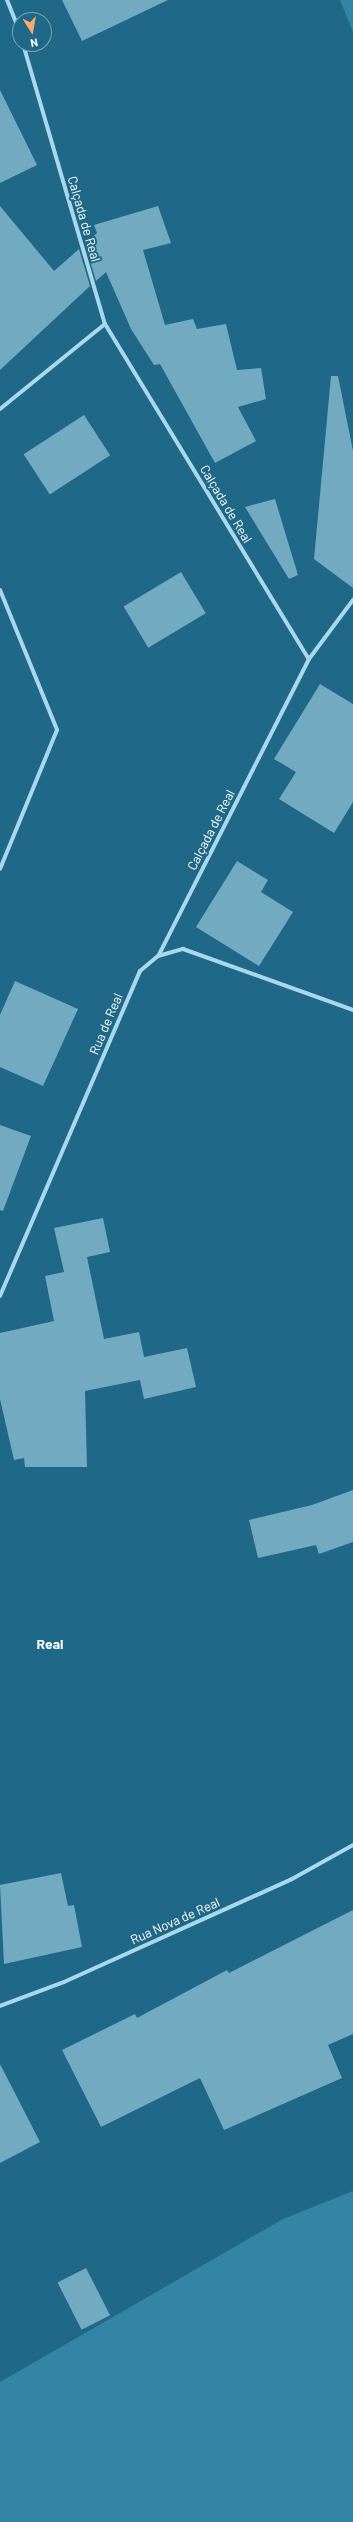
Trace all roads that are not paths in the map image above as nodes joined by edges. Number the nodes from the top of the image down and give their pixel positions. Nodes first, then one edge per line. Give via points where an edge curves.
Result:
1 (8, 0) edge
2 (12, 12) edge
3 (25, 52) edge
4 (105, 324) junction
5 (0, 409) edge
6 (0, 590) edge
7 (353, 600) edge
8 (309, 659) junction
9 (0, 870) edge
10 (158, 956) junction
11 (353, 1010) edge
12 (0, 1296) edge
13 (353, 1845) edge
14 (0, 2006) edge

1 - 2 street
3 - 4 street, Calçada de Real
4 - 5 street
4 - 8 street, Calçada de Real
6 - 9 street via 57,730
7 - 8 street
8 - 10 street, Calçada de Real
10 - 11 street, Rua de Real via 183,949
10 - 12 street, Rua de Real via 140,971
13 - 14 street, Rua Nova de Real via 292,1879 64,1982

